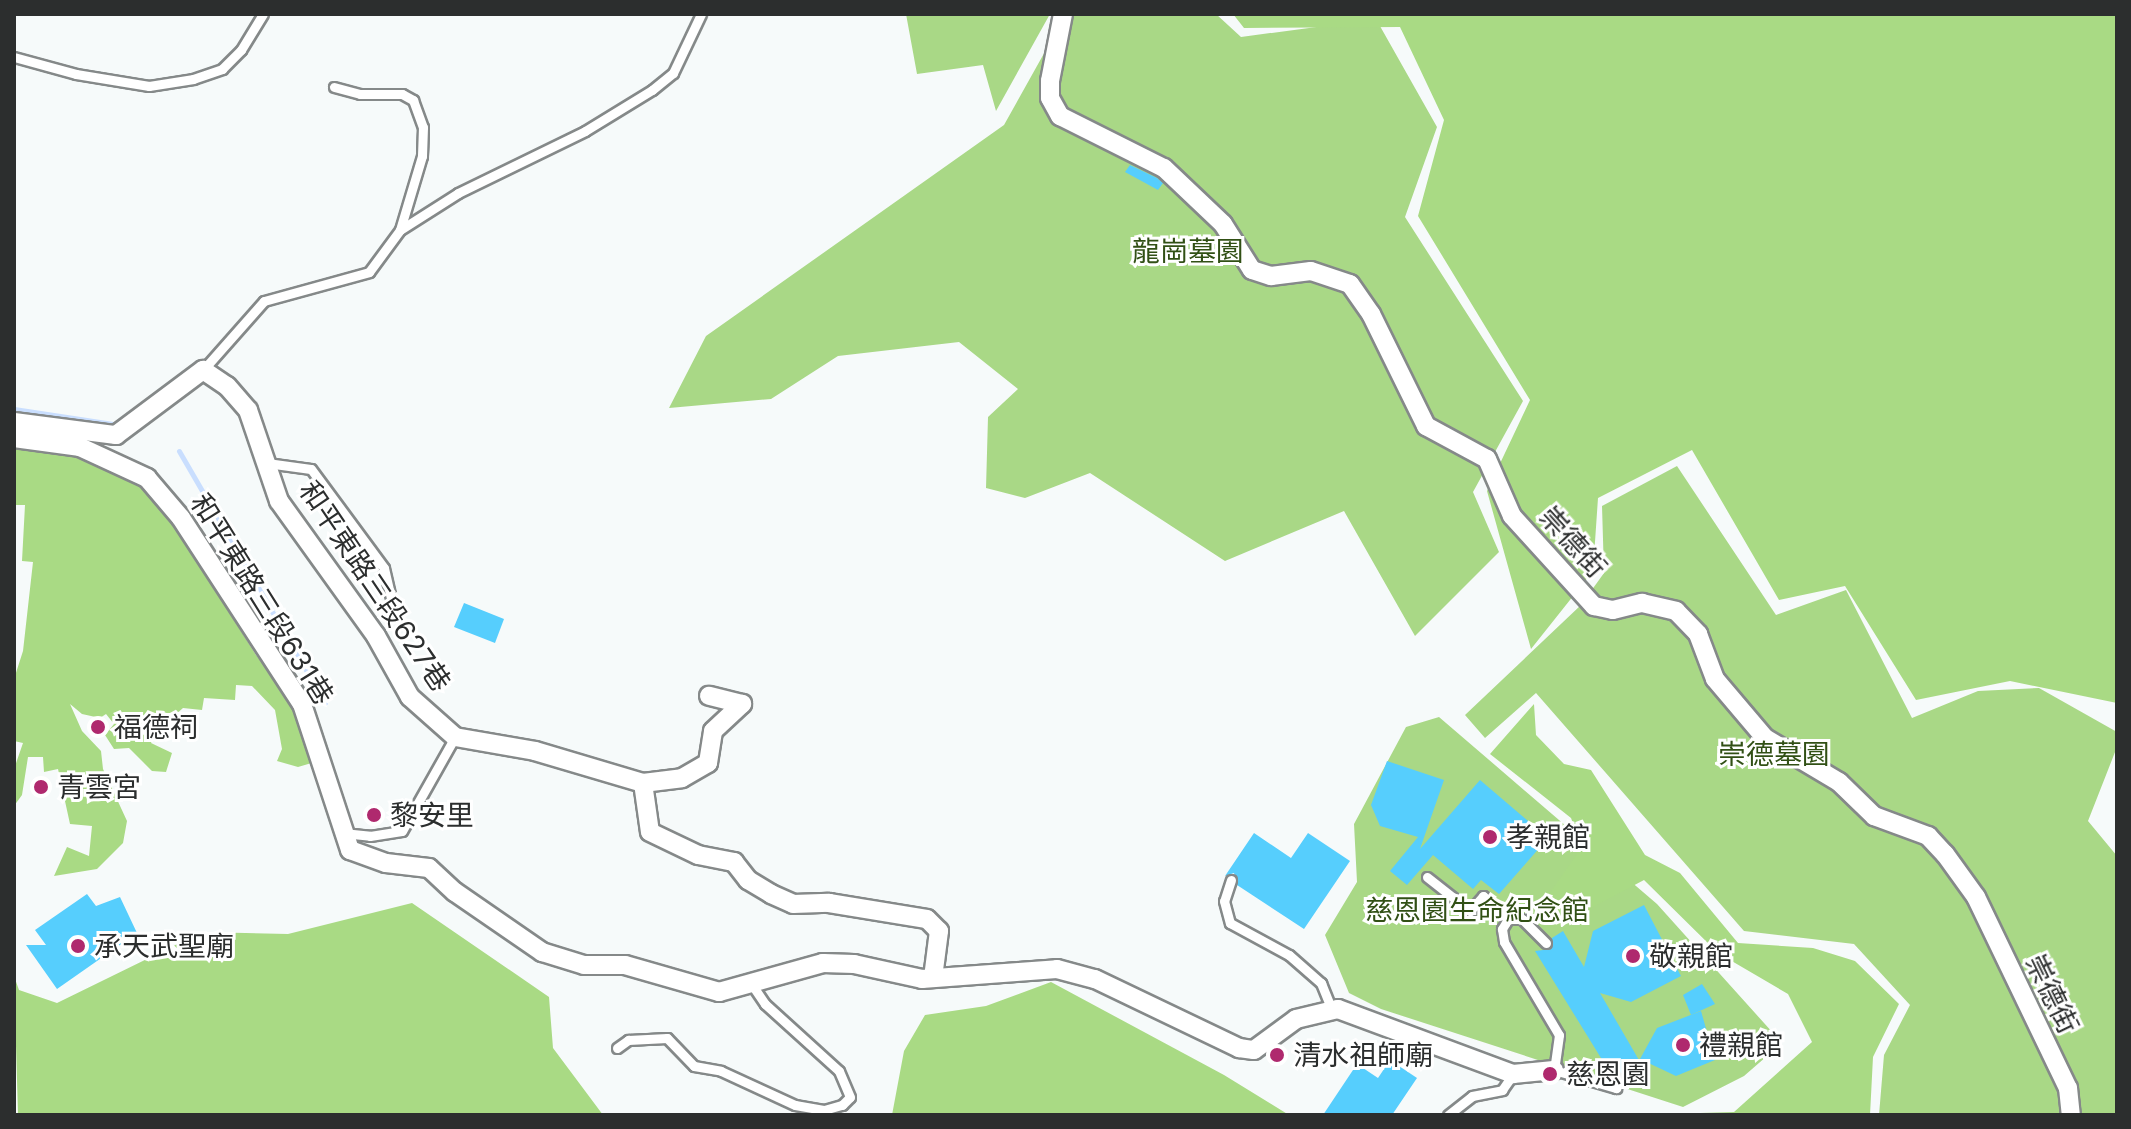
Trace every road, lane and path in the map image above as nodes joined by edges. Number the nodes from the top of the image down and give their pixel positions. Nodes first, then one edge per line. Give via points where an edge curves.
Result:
1 (263, 14) edge
2 (701, 14) edge
3 (1063, 14) edge
4 (14, 57) edge
5 (334, 87) dead end
6 (400, 230) junction
7 (203, 370) junction
8 (14, 422) edge
9 (14, 438) edge
10 (267, 463) junction
11 (391, 598) dead end
12 (709, 696) dead end
13 (455, 737) junction
14 (643, 783) junction
15 (343, 833) junction
16 (1427, 877) dead end
17 (1231, 880) dead end
18 (1508, 919) junction
19 (1546, 943) dead end
20 (933, 978) junction
21 (752, 985) junction
22 (1332, 1010) junction
23 (617, 1048) dead end
24 (1554, 1070) junction
25 (1513, 1074) junction
26 (1616, 1078) dead end
27 (825, 1112) edge
28 (1448, 1115) edge
29 (2071, 1115) edge

1 - 4 lane via 222,69 193,79 149,86
2 - 6 lane via 673,73 652,90 585,131 458,193
3 - 29 street, 崇德街 via 1050,81 1050,98 1060,116 1164,168 1223,224 1252,270 1271,276 1311,271 1350,284 1371,314 1426,426 1487,459 1512,516 1594,606 1613,610 1642,603 1676,611 1698,634 1715,679 1765,738 1839,782 1874,816 1928,836 1945,854 1976,897 2068,1088
5 - 6 lane via 360,94 391,92 413,100 423,127 422,156
6 - 7 lane via 369,272 264,301
7 - 8 street via 116,435
7 - 10 street, 和平東路三段627巷 via 248,410
9 - 15 street, 和平東路三段631巷 via 107,456 147,478 181,518 302,704
10 - 11 lane via 311,469 384,568
10 - 13 street, 和平東路三段627巷 via 279,501 376,636 410,697
12 - 14 street via 742,704 713,731 708,763 682,778
13 - 14 street via 535,751
13 - 15 lane via 402,831
14 - 20 street via 650,832 698,855 734,862 748,880 771,894 793,904 829,903 927,919 939,931
15 - 21 street via 350,850 362,857 429,868 542,952 584,965 625,965 701,990
16 - 18 lane via 1470,911 1483,896
17 - 22 lane via 1224,901 1230,923 1289,955 1321,983
18 - 19 lane via 1522,919
18 - 24 lane via 1504,942 1559,1035
20 - 21 street via 823,963
20 - 22 street via 1057,969 1095,979 1222,1043 1254,1050 1296,1019
21 - 27 lane via 765,1004 839,1071 850,1097
22 - 25 street via 1366,1017
23 - 27 lane via 628,1040 667,1038 694,1066 721,1071 795,1105
24 - 25 street
24 - 26 lane via 1616,1088
25 - 28 lane via 1502,1090 1472,1096

